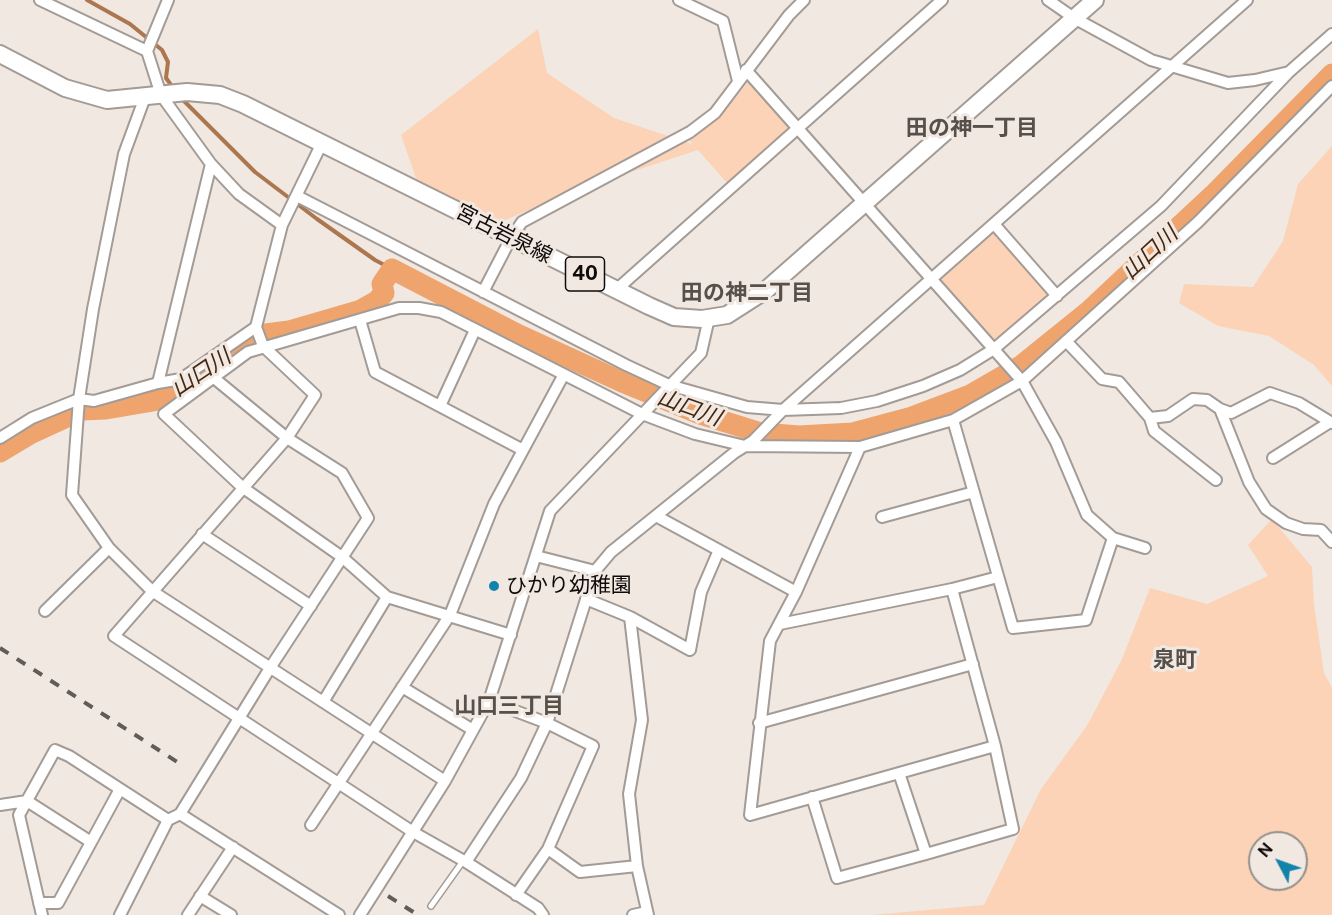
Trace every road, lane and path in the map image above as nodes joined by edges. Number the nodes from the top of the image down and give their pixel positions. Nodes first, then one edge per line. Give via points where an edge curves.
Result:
1 (40, 0) edge
2 (168, 0) edge
3 (679, 0) edge
4 (804, 0) edge
5 (942, 0) edge
6 (1048, 0) edge
7 (1095, 0) edge
8 (1247, 0) edge
9 (1074, 18) junction
10 (1332, 34) edge
11 (147, 51) junction
12 (0, 54) edge
13 (1171, 67) junction
14 (746, 70) junction
15 (1289, 72) junction
16 (738, 81) junction
17 (1332, 86) edge
18 (153, 96) junction
19 (798, 128) junction
20 (322, 143) junction
21 (211, 164) junction
22 (297, 196) junction
23 (865, 204) junction
24 (994, 224) junction
25 (282, 225) junction
26 (511, 238) junction
27 (932, 279) junction
28 (616, 290) junction
29 (483, 292) junction
30 (1057, 296) junction
31 (709, 318) junction
32 (360, 320) junction
33 (256, 327) junction
34 (475, 330) junction
35 (1066, 341) junction
36 (263, 346) junction
37 (996, 351) junction
38 (563, 376) junction
39 (214, 378) junction
40 (1020, 378) junction
41 (158, 383) junction
42 (669, 385) junction
43 (79, 399) junction
44 (440, 406) junction
45 (783, 410) junction
46 (1220, 410) junction
47 (642, 414) junction
48 (1150, 418) junction
49 (953, 420) junction
50 (1331, 422) edge
51 (0, 438) edge
52 (287, 438) junction
53 (749, 443) junction
54 (860, 447) junction
55 (523, 450) junction
56 (1274, 458) dead end
57 (1216, 480) dead end
58 (242, 487) junction
59 (974, 492) junction
60 (656, 516) junction
61 (882, 518) dead end
62 (202, 534) junction
63 (1113, 538) junction
64 (1332, 542) edge
65 (109, 548) junction
66 (1145, 548) dead end
67 (719, 550) junction
68 (536, 556) junction
69 (342, 557) junction
70 (595, 572) junction
71 (998, 578) junction
72 (952, 589) junction
73 (152, 591) junction
74 (796, 592) junction
75 (387, 597) junction
76 (586, 599) junction
77 (311, 606) junction
78 (45, 611) dead end
79 (450, 615) junction
80 (630, 617) junction
81 (780, 624) junction
82 (511, 635) junction
83 (973, 664) junction
84 (270, 668) junction
85 (402, 687) junction
86 (489, 701) junction
87 (323, 702) junction
88 (239, 718) junction
89 (547, 723) junction
90 (759, 723) junction
91 (473, 730) junction
92 (372, 734) junction
93 (995, 746) junction
94 (899, 773) junction
95 (445, 781) junction
96 (339, 783) junction
97 (120, 789) junction
98 (812, 797) junction
99 (27, 801) junction
100 (0, 805) edge
101 (180, 814) junction
102 (168, 820) junction
103 (311, 825) dead end
104 (413, 832) junction
105 (91, 842) junction
106 (233, 847) junction
107 (548, 849) junction
108 (926, 854) junction
109 (465, 862) junction
110 (637, 866) junction
111 (516, 895) junction
112 (200, 896) junction
113 (39, 903) junction
114 (431, 906) dead end
115 (124, 913) edge
116 (647, 913) edge
117 (42, 915) edge
118 (188, 915) edge
119 (231, 915) edge
120 (339, 915) edge
121 (360, 915) edge
122 (543, 915) edge
123 (633, 915) edge

1 - 11 street
2 - 11 street
3 - 16 street via 723,21
4 - 14 street
5 - 19 street
6 - 9 street
7 - 9 main road, 宮古岩泉線 / 40
8 - 13 street
9 - 13 street
9 - 23 main road, 宮古岩泉線 / 40
10 - 15 street
11 - 18 street
12 - 18 main road, 宮古岩泉線 / 40 via 85,96 107,100
13 - 15 street via 1228,83
13 - 24 street
14 - 16 street
14 - 19 street
15 - 30 street via 1161,206
16 - 26 street via 715,113 690,132 522,222
17 - 35 street via 1198,222
18 - 20 main road, 宮古岩泉線 / 40 via 187,92 220,95
18 - 21 street
18 - 43 street via 124,154
19 - 23 street
19 - 28 street
20 - 22 street
20 - 26 main road, 宮古岩泉線 / 40
21 - 25 street via 239,194
21 - 41 street
22 - 25 street
22 - 29 street
23 - 27 street
23 - 31 main road, 宮古岩泉線 / 40 via 766,290 727,315
24 - 27 street
24 - 30 street
25 - 33 street
26 - 28 main road, 宮古岩泉線 / 40
26 - 29 street
27 - 37 street
27 - 45 street
28 - 31 main road, 宮古岩泉線 / 40 via 674,318
29 - 42 street
30 - 37 street
31 - 42 street via 701,352
32 - 34 street via 399,308 419,308 441,312
32 - 36 street
32 - 44 street via 375,372
33 - 36 street
33 - 41 street via 181,379
34 - 38 street
34 - 44 street
35 - 40 street
35 - 48 street via 1102,378 1119,382
36 - 39 street
36 - 52 street via 315,394
37 - 40 street
37 - 45 street via 923,386 878,400 841,408
38 - 47 street
38 - 55 street
39 - 52 street
39 - 58 street via 164,414
40 - 49 street
40 - 63 street via 1056,442 1087,515
41 - 43 street via 94,401
42 - 45 street via 747,407
42 - 47 street
43 - 51 street via 32,418
43 - 65 street via 72,495
44 - 55 street
45 - 53 street
46 - 48 street via 1207,400 1193,399 1168,416
46 - 50 street via 1231,412 1270,393 1299,403
46 - 64 street via 1249,482 1266,509 1303,530 1321,531
47 - 53 street via 694,434
47 - 68 street via 550,511
48 - 57 street via 1154,431
49 - 54 street
49 - 59 street
50 - 56 street
52 - 58 street
52 - 69 street via 342,473 368,518
53 - 54 street
53 - 60 street
54 - 74 street
55 - 79 street via 494,504
58 - 62 street
58 - 69 street
59 - 61 street
59 - 71 street
60 - 67 street
60 - 70 street via 611,552
62 - 73 street
62 - 77 street
63 - 66 street
63 - 71 street via 1086,620 1013,628
65 - 73 street
65 - 78 street
67 - 74 street
67 - 80 street via 701,592 690,650
68 - 70 street
68 - 82 street
69 - 75 street
69 - 77 street
70 - 76 street
71 - 72 street
72 - 81 street
72 - 83 street
73 - 84 street
73 - 88 street via 114,636
74 - 81 street
75 - 79 street
75 - 87 street
76 - 80 street
76 - 89 street
77 - 84 street
79 - 82 street
79 - 85 street
80 - 110 street via 642,720 629,794
81 - 90 street via 770,642
82 - 86 street
83 - 90 street
83 - 93 street
84 - 87 street
84 - 88 street
85 - 91 street
85 - 92 street
86 - 89 street
86 - 91 street
87 - 92 street
88 - 96 street
88 - 101 street
89 - 107 street via 593,746
89 - 109 street via 521,778
90 - 98 street via 750,815
91 - 95 street
92 - 95 street
92 - 96 street
93 - 94 street
93 - 108 street via 1013,829
94 - 98 street
94 - 108 street
95 - 104 street
96 - 103 street
96 - 104 street
97 - 99 street via 55,750
97 - 102 street
97 - 105 street
98 - 108 street via 837,878
99 - 100 street
99 - 105 street
99 - 113 street via 19,815
101 - 102 street
101 - 106 street
102 - 115 street
104 - 109 street
104 - 121 street
105 - 113 street via 58,903
106 - 112 street
106 - 120 street
107 - 110 street via 580,872
107 - 111 street
109 - 111 street
109 - 114 lane
110 - 116 street
111 - 122 street
112 - 118 street
112 - 119 street
113 - 117 street
116 - 123 street

